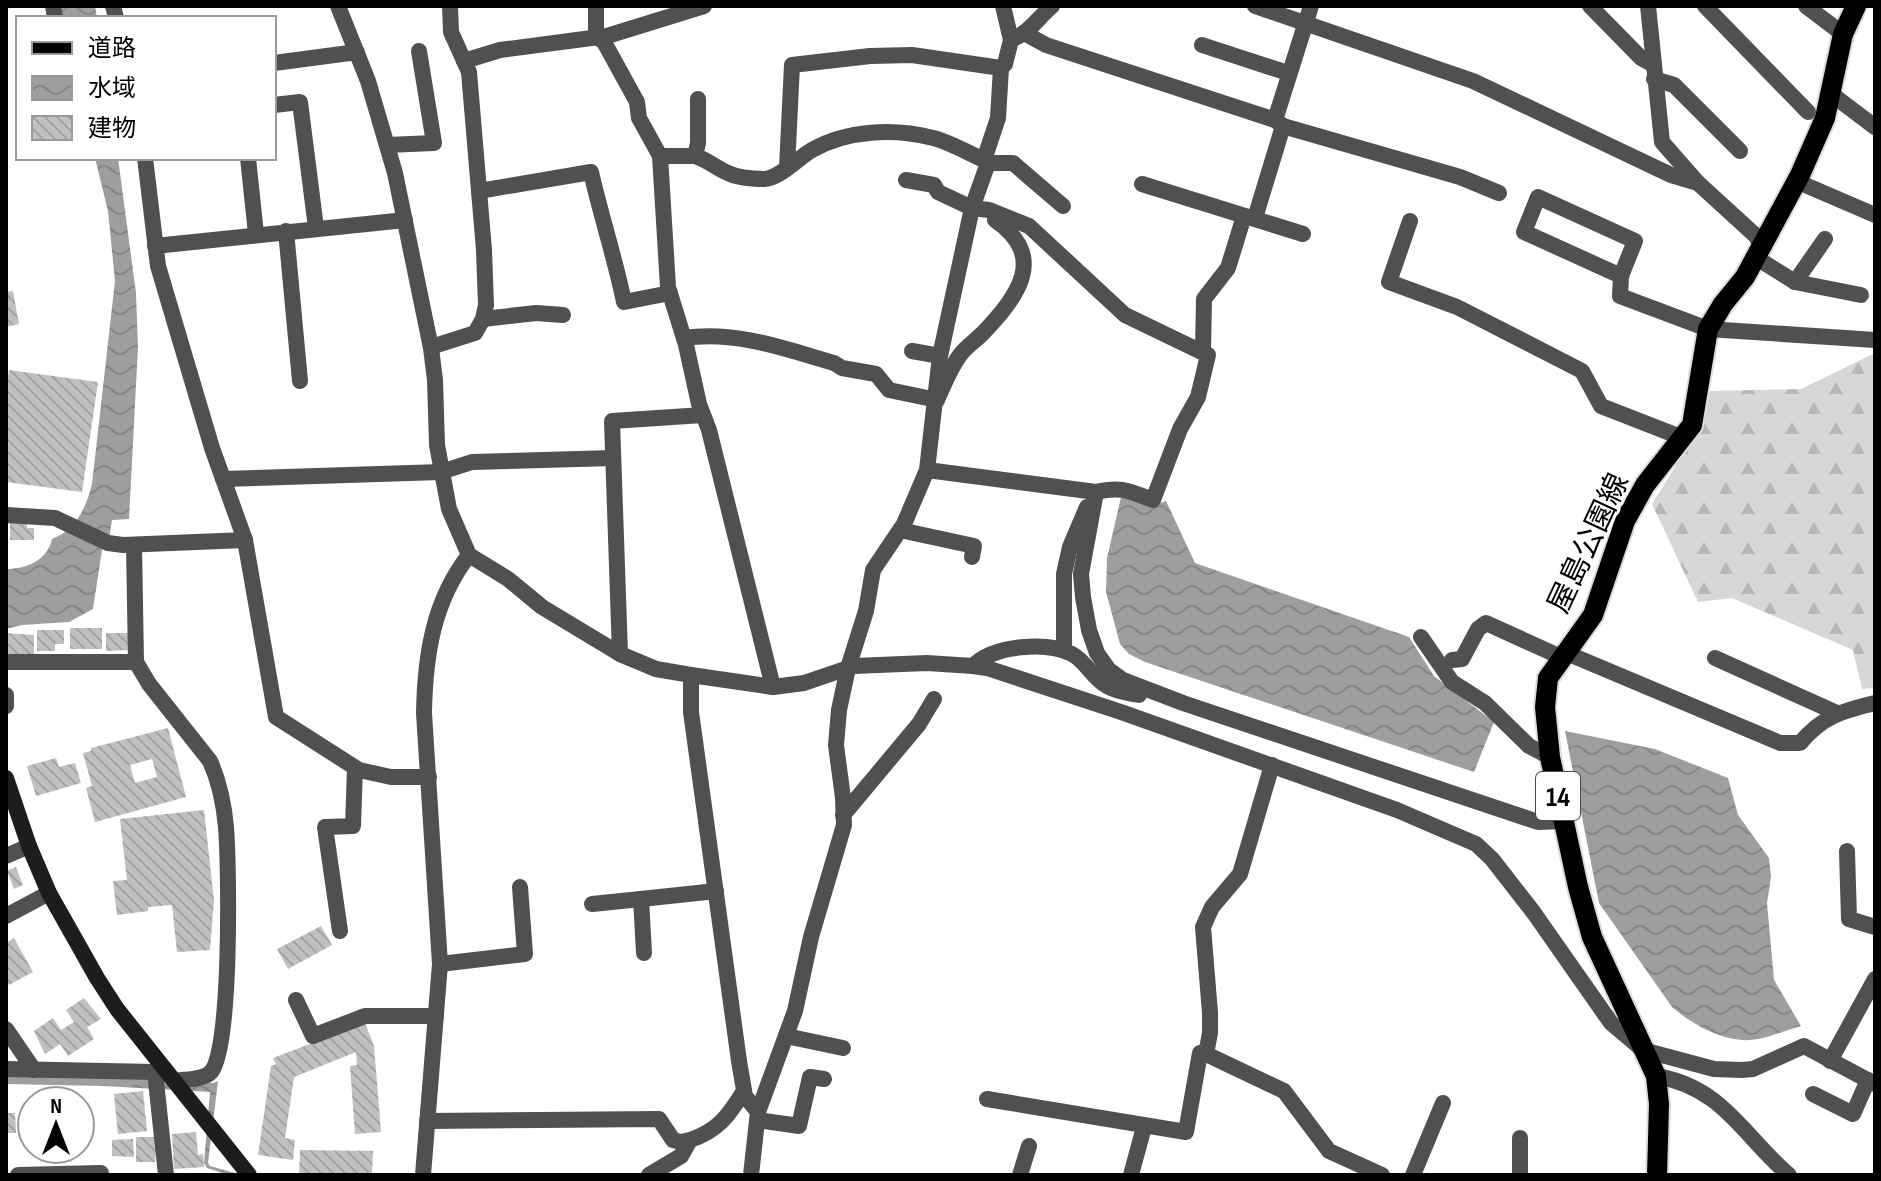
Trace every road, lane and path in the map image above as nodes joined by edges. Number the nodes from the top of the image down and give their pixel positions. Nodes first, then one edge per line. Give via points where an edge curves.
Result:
1 (338, 6) edge
2 (450, 6) edge
3 (596, 6) edge
4 (704, 6) edge
5 (1003, 6) edge
6 (1052, 6) edge
7 (1255, 6) edge
8 (1590, 6) edge
9 (1648, 6) edge
10 (1705, 6) edge
11 (1806, 6) edge
12 (1856, 6) edge
13 (1308, 14) edge
14 (1843, 34) junction
15 (596, 36) junction
16 (1019, 37) junction
17 (1202, 45) dead end
18 (419, 51) dead end
19 (357, 52) junction
20 (464, 61) junction
21 (276, 63) edge
22 (1001, 68) junction
23 (1653, 71) junction
24 (1288, 73) junction
25 (1830, 93) junction
26 (698, 99) dead end
27 (276, 105) edge
28 (1808, 112) dead end
29 (1279, 123) junction
30 (1875, 127) edge
31 (387, 145) junction
32 (1740, 151) dead end
33 (660, 156) junction
34 (695, 156) junction
35 (145, 160) edge
36 (248, 160) edge
37 (986, 162) junction
38 (787, 168) junction
39 (906, 180) dead end
40 (1796, 181) junction
41 (1698, 183) junction
42 (1142, 184) dead end
43 (479, 191) junction
44 (1499, 193) dead end
45 (1063, 206) dead end
46 (974, 209) junction
47 (1875, 215) edge
48 (1250, 217) junction
49 (405, 220) junction
50 (1410, 221) dead end
51 (316, 228) junction
52 (286, 231) junction
53 (256, 234) junction
54 (1303, 234) dead end
55 (1825, 239) dead end
56 (155, 246) junction
57 (1758, 251) junction
58 (1621, 276) junction
59 (1795, 282) junction
60 (670, 293) junction
61 (1861, 295) dead end
62 (563, 315) dead end
63 (483, 319) junction
64 (1708, 329) junction
65 (684, 338) junction
66 (1875, 340) edge
67 (431, 347) junction
68 (1203, 350) junction
69 (912, 351) dead end
70 (940, 356) junction
71 (300, 381) dead end
72 (937, 400) junction
73 (703, 415) junction
74 (1683, 438) junction
75 (613, 458) junction
76 (927, 470) junction
77 (441, 472) junction
78 (223, 479) junction
79 (1096, 492) junction
80 (6, 515) edge
81 (900, 530) junction
82 (245, 540) junction
83 (134, 545) junction
84 (469, 555) junction
85 (972, 557) dead end
86 (1421, 637) dead end
87 (1064, 650) junction
88 (620, 654) junction
89 (1563, 654) junction
90 (1715, 658) dead end
91 (1452, 660) dead end
92 (6, 662) edge
93 (136, 662) junction
94 (973, 666) junction
95 (848, 668) junction
96 (691, 675) junction
97 (773, 687) junction
98 (6, 695) edge
99 (934, 699) dead end
100 (1183, 703) junction
101 (1875, 703) edge
102 (6, 706) edge
103 (1837, 713) junction
104 (1550, 757) junction
105 (1272, 765) junction
106 (355, 768) junction
107 (429, 777) junction
108 (6, 778) edge
109 (843, 815) junction
110 (1563, 821) junction
111 (29, 846) junction
112 (1847, 851) dead end
113 (6, 856) edge
114 (520, 887) dead end
115 (716, 891) junction
116 (49, 893) junction
117 (641, 899) junction
118 (592, 904) dead end
119 (6, 916) edge
120 (1875, 927) edge
121 (340, 931) dead end
122 (644, 953) dead end
123 (440, 964) junction
124 (1875, 979) edge
125 (1871, 997) edge
126 (296, 1000) dead end
127 (436, 1016) junction
128 (6, 1029) edge
129 (786, 1036) junction
130 (843, 1048) dead end
131 (1643, 1050) junction
132 (1206, 1054) junction
133 (1830, 1061) junction
134 (6, 1069) edge
135 (159, 1069) junction
136 (34, 1070) junction
137 (1656, 1076) junction
138 (824, 1079) dead end
139 (175, 1081) junction
140 (1871, 1082) edge
141 (744, 1091) junction
142 (1813, 1094) dead end
143 (987, 1099) dead end
144 (1443, 1103) dead end
145 (758, 1116) junction
146 (427, 1121) junction
147 (1144, 1127) junction
148 (1520, 1138) dead end
149 (690, 1140) junction
150 (1029, 1146) dead end
151 (101, 1173) dead end
152 (18, 1175) edge
153 (166, 1175) edge
154 (249, 1175) edge
155 (423, 1175) edge
156 (649, 1175) edge
157 (751, 1175) edge
158 (1020, 1175) edge
159 (1131, 1175) edge
160 (1382, 1175) edge
161 (1413, 1175) edge
162 (1520, 1175) edge
163 (1657, 1175) edge
164 (1789, 1175) edge

1 - 19 street
2 - 20 street via 451,32
3 - 15 street
4 - 15 street
5 - 16 street
6 - 16 street
7 - 13 street
8 - 23 street
9 - 23 street
10 - 28 street
11 - 14 street
12 - 14 main road, 屋島公園線 / 14
13 - 24 street
13 - 41 street via 1473,81
14 - 25 main road, 屋島公園線 / 14
15 - 20 street via 500,50
15 - 33 street via 637,102 639,118
16 - 22 street
16 - 29 street
17 - 24 street
18 - 31 street via 434,143
19 - 21 street
19 - 31 street
20 - 43 street
22 - 37 street via 998,118
22 - 38 street via 912,55 792,65
23 - 32 street
23 - 41 street via 1662,142
24 - 29 street
25 - 30 street
25 - 40 main road, 屋島公園線 / 14 via 1825,118
26 - 34 street
27 - 51 street via 300,102
29 - 44 street
29 - 48 street
31 - 49 street
33 - 34 street
33 - 60 street
34 - 38 street via 738,176 769,179
35 - 56 street
36 - 53 street
37 - 38 street via 935,138 868,132 830,141
37 - 45 street via 1013,163
37 - 46 street
39 - 46 street via 934,185
40 - 47 street
40 - 57 main road, 屋島公園線 / 14
41 - 57 street via 1756,236
42 - 48 street
43 - 60 street via 591,172 624,302
43 - 63 street
46 - 68 street via 1029,226 1125,315
46 - 70 street
46 - 72 street via 1012,232 1026,263 1020,282 961,354
48 - 54 street
48 - 68 street via 1228,268 1204,299
49 - 51 street
49 - 67 street
50 - 74 street via 1389,282 1457,307 1582,371 1601,406
51 - 52 street
52 - 53 street
52 - 71 street
53 - 56 street
55 - 59 street
56 - 78 street
57 - 59 street
57 - 64 main road, 屋島公園線 / 14
58 - 58 street via 1635,241 1538,197 1524,232
58 - 64 street via 1620,296
59 - 61 street
60 - 65 street
62 - 63 street
63 - 67 street via 475,333
64 - 66 street
64 - 74 main road, 屋島公園線 / 14 via 1692,425
65 - 72 street via 766,342 876,374 889,390
65 - 73 street
67 - 77 street
68 - 79 street via 1208,355 1198,397 1153,500 1122,488
69 - 70 street
70 - 72 street
72 - 76 street
73 - 75 street via 612,421
73 - 97 street
74 - 89 main road, 屋島公園線 / 14 via 1639,497 1620,534 1593,615
75 - 77 street via 472,462
75 - 88 street
76 - 79 street
76 - 81 street
77 - 78 street
77 - 84 street via 449,509
78 - 82 street
79 - 87 street via 1070,547 1064,574
79 - 100 street via 1081,574 1097,653 1123,680
80 - 83 street via 55,518 108,543
81 - 85 street via 974,546
81 - 95 street via 873,570
82 - 83 street
82 - 106 street via 276,717
83 - 93 street
84 - 88 street
84 - 107 street via 443,602 430,643 424,713
86 - 104 street via 1452,682 1485,703 1529,746
87 - 94 street via 1021,646 981,658
87 - 100 street via 1104,685
88 - 96 street via 656,669
89 - 91 street via 1486,623 1462,659
89 - 103 street via 1780,743 1800,743
89 - 104 main road, 屋島公園線 / 14 via 1548,678
90 - 103 street
92 - 93 street
93 - 139 street via 210,761 225,823 229,910 220,1049 211,1072
94 - 95 street
94 - 105 street
95 - 97 street
95 - 109 street via 836,745
96 - 97 street
96 - 115 street via 691,712
98 - 102 street
99 - 109 street
100 - 110 street via 1538,822
101 - 103 street
104 - 110 main road, 屋島公園線 / 14
105 - 131 street via 1476,844 1534,913 1611,1023
105 - 132 street via 1240,874 1212,907 1203,927 1210,1013
106 - 107 street via 391,777
106 - 121 street via 353,826 325,827
107 - 123 street
108 - 111 main road
109 - 129 street
110 - 131 main road, 屋島公園線 / 14 via 1592,937
111 - 113 street
111 - 116 main road
112 - 120 street via 1849,919
114 - 123 street via 525,954
115 - 117 street
115 - 141 street
116 - 119 street
116 - 135 main road
117 - 118 street
117 - 122 street
123 - 127 street
124 - 125 street
125 - 133 street
126 - 127 street via 313,1036 365,1016
127 - 146 street
128 - 136 street
129 - 130 street
129 - 145 street
131 - 133 street via 1714,1069 1753,1069 1804,1046
131 - 137 main road, 屋島公園線 / 14
132 - 147 street via 1200,1053 1186,1132
132 - 160 street via 1284,1091 1329,1151
133 - 140 street
134 - 136 street
135 - 136 street
135 - 139 main road
135 - 153 street
137 - 163 main road, 屋島公園線 / 14
137 - 164 street via 1693,1086 1732,1114
138 - 145 street via 810,1077 799,1126
139 - 154 main road
140 - 142 street via 1853,1114
141 - 145 street
141 - 149 street via 720,1126
143 - 147 street
144 - 161 street
145 - 157 street
146 - 149 street via 659,1119 673,1140
146 - 155 street
147 - 159 street
148 - 162 street
149 - 156 street via 681,1156
150 - 158 street
151 - 152 street

